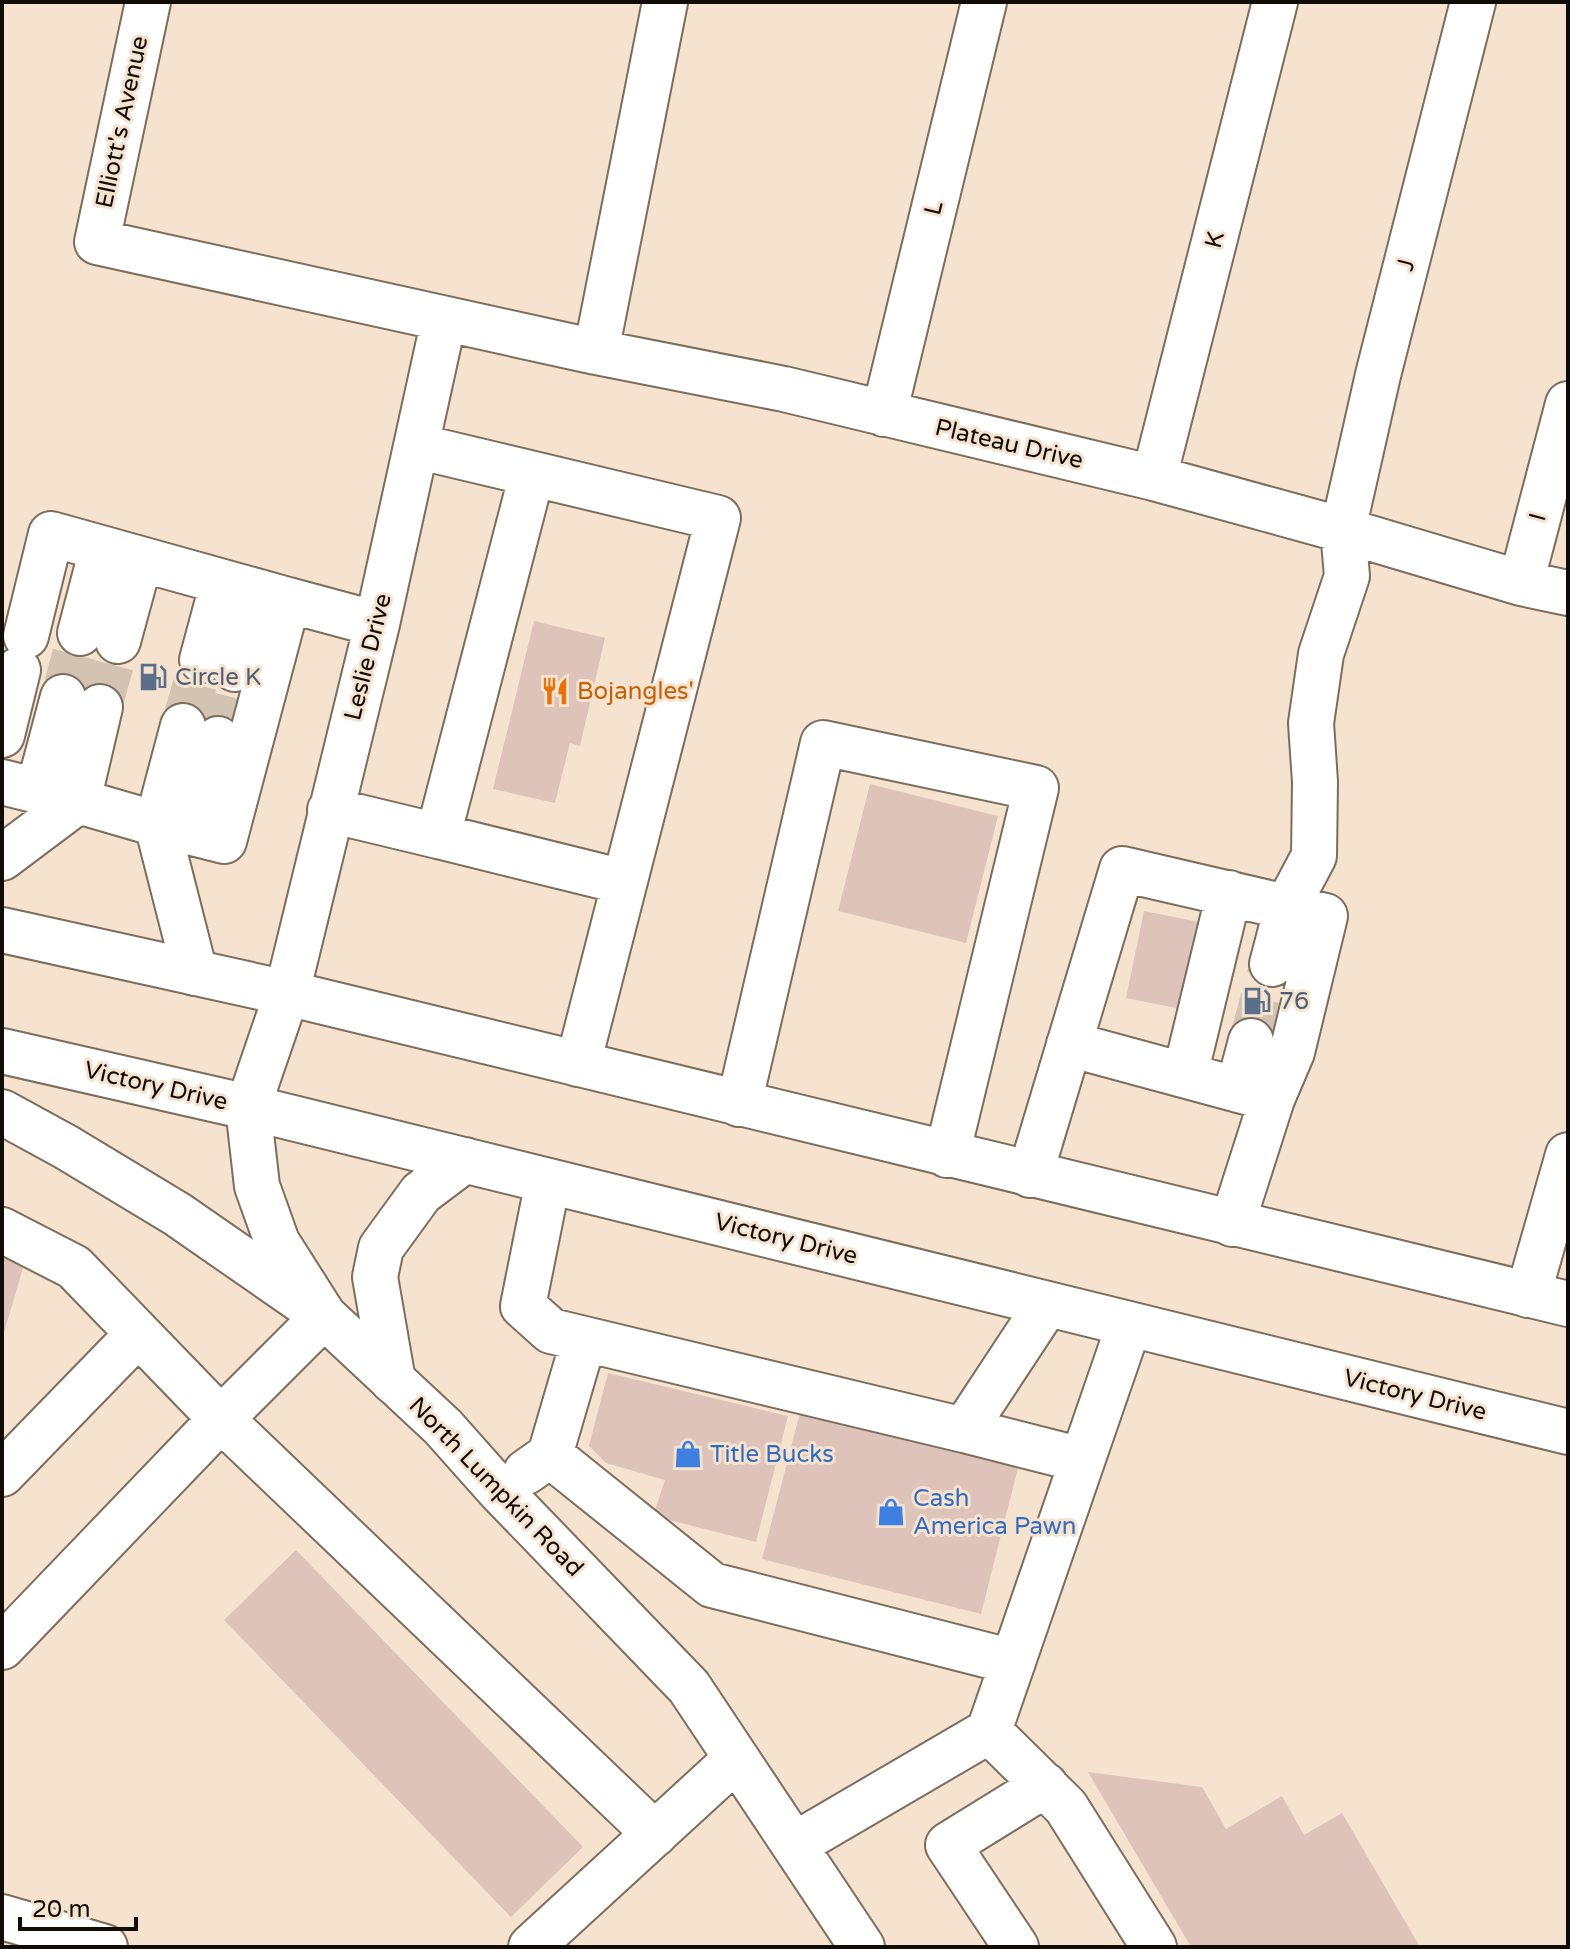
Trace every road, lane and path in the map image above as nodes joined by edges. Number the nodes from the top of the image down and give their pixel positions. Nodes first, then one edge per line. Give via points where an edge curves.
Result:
1 (148, 2) edge
2 (665, 2) edge
3 (984, 2) edge
4 (1275, 2) edge
5 (1473, 2) edge
6 (97, 242) joint
7 (444, 319) junction
8 (596, 352) junction
9 (1568, 404) edge
10 (884, 414) junction
11 (416, 446) junction
12 (532, 474) junction
13 (1154, 478) junction
14 (1343, 530) junction
15 (121, 555) junction
16 (1521, 583) junction
17 (257, 591) junction
18 (1568, 593) edge
19 (377, 624) junction
20 (99, 637) tunnel mouth
21 (218, 664) tunnel mouth
22 (82, 702) tunnel mouth
23 (200, 732) tunnel mouth
24 (2, 735) edge
25 (40, 791) edge
26 (330, 810) junction
27 (177, 829) junction
28 (438, 836) junction
29 (2, 858) edge
30 (624, 882) junction
31 (1229, 893) junction
32 (1287, 907) junction
33 (2, 930) edge
34 (1272, 964) tunnel mouth
35 (195, 973) junction
36 (287, 993) junction
37 (1251, 1041) tunnel mouth
38 (1069, 1044) junction
39 (2, 1051) edge
40 (578, 1064) junction
41 (1185, 1075) junction
42 (1255, 1094) junction
43 (739, 1104) junction
44 (248, 1107) junction
45 (2, 1112) edge
46 (947, 1155) junction
47 (465, 1160) junction
48 (1030, 1175) junction
49 (548, 1181) junction
50 (1564, 1181) edge
51 (1232, 1224) junction
52 (2, 1230) edge
53 (1548, 1300) edge
54 (1047, 1304) junction
55 (324, 1316) junction
56 (1129, 1325) junction
57 (137, 1335) junction
58 (584, 1339) junction
59 (393, 1381) junction
60 (221, 1419) junction
61 (964, 1430) junction
62 (1568, 1432) edge
63 (550, 1455) junction
64 (1082, 1460) junction
65 (2, 1474) edge
66 (500, 1491) junction
67 (2, 1647) edge
68 (1013, 1662) junction
69 (989, 1731) junction
70 (736, 1759) junction
71 (1045, 1785) junction
72 (655, 1834) junction
73 (794, 1845) junction
74 (2, 1917) edge
75 (105, 1947) edge
76 (531, 1947) edge
77 (862, 1947) edge
78 (1016, 1947) edge
79 (1154, 1947) edge

1 - 6 main road, Elliott's Avenue
2 - 8 main road
3 - 10 main road, L
4 - 13 main road, K
5 - 14 main road, J
6 - 7 main road, Plateau Drive
7 - 8 main road, Plateau Drive
7 - 11 main road, Leslie Drive
8 - 10 main road, Plateau Drive
9 - 16 main road, I
10 - 13 main road, Plateau Drive
11 - 12 main road
11 - 19 main road, Leslie Drive
12 - 28 main road
12 - 30 main road via 718,518
13 - 14 main road, Plateau Drive
14 - 16 main road, Plateau Drive
14 - 32 main road, J via 1347,576 1321,654 1311,723 1314,856
15 - 17 main road
15 - 20 main road
15 - 24 main road via 51,534
16 - 18 main road, Plateau Drive
17 - 19 main road
17 - 21 main road
17 - 27 main road via 224,841
19 - 26 main road, Leslie Drive
22 - 25 main road
23 - 27 main road
25 - 27 main road
25 - 29 main road
26 - 28 main road
26 - 36 main road, Leslie Drive
27 - 35 main road
28 - 30 main road
30 - 40 main road
31 - 32 main road
31 - 38 main road via 1122,869
31 - 41 main road
32 - 34 main road, J
32 - 42 main road via 1325,916 1292,1052
33 - 35 main road
35 - 36 main road
36 - 40 main road
36 - 44 main road, North Lumpkin Road
37 - 42 main road
38 - 41 main road
38 - 48 main road
39 - 44 main road, Victory Drive
40 - 43 main road
41 - 42 main road
42 - 51 main road
43 - 46 main road
43 - 46 main road via 823,743 1036,788
44 - 47 main road, Victory Drive
44 - 55 main road, North Lumpkin Road via 257,1186 277,1242
45 - 55 main road via 177,1214
46 - 48 main road
47 - 49 main road, Victory Drive
47 - 59 main road via 421,1193 381,1248 375,1277
48 - 51 main road
49 - 54 main road, Victory Drive
49 - 58 main road via 523,1306 551,1331
50 - 53 main road
51 - 53 main road
52 - 57 main road via 74,1267
54 - 56 main road, Victory Drive
54 - 61 main road
55 - 59 main road, North Lumpkin Road
55 - 60 main road
56 - 62 main road, Victory Drive
56 - 64 main road
57 - 60 main road
57 - 65 main road
58 - 61 main road
58 - 63 main road
59 - 66 main road, North Lumpkin Road
60 - 67 main road
60 - 72 main road
61 - 64 main road
63 - 66 main road
63 - 68 main road via 712,1585
64 - 68 main road
66 - 70 main road, North Lumpkin Road via 689,1687
68 - 69 main road
69 - 71 main road
69 - 73 main road
70 - 72 main road
70 - 73 main road, North Lumpkin Road
71 - 78 main road via 948,1845
71 - 79 main road via 1066,1807
72 - 76 main road
73 - 77 main road, North Lumpkin Road
74 - 75 main road

